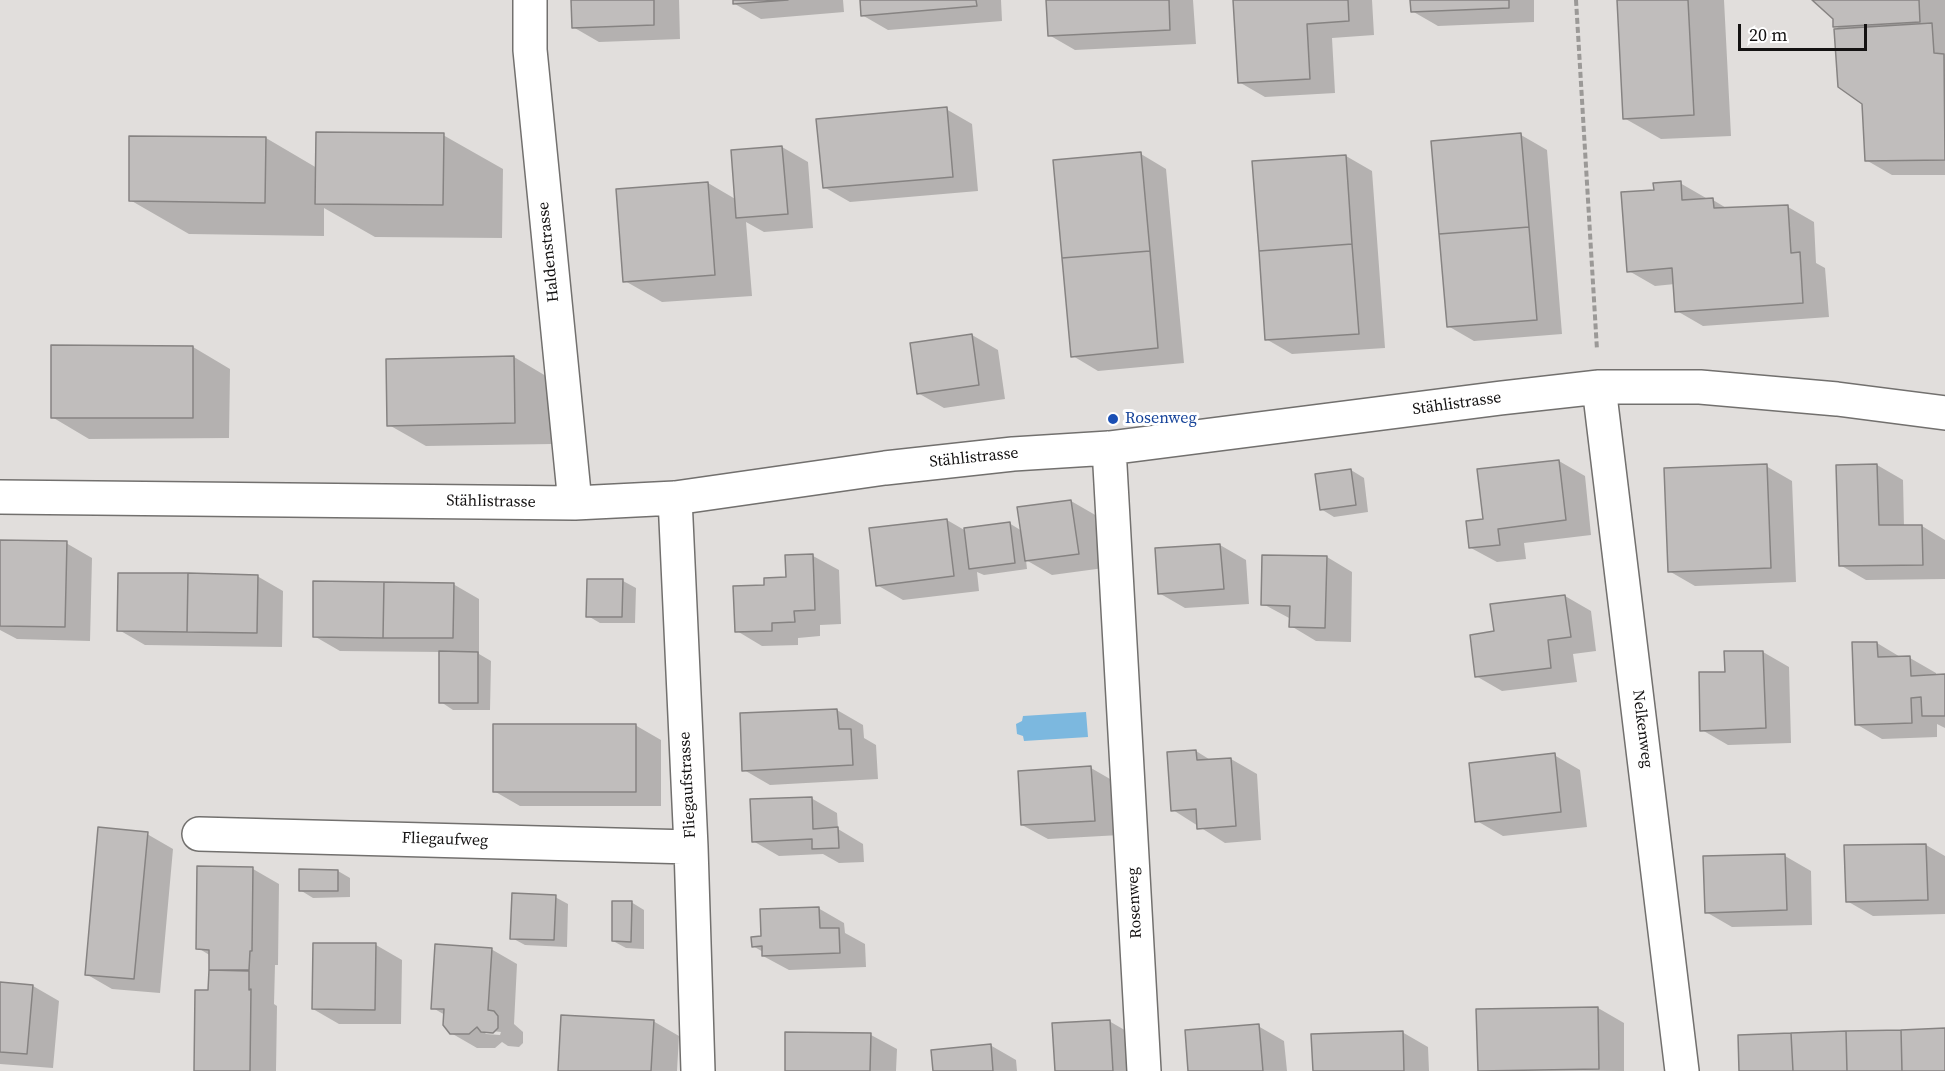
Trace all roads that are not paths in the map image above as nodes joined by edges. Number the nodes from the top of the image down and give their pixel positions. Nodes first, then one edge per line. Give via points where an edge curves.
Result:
1 (530, 0) edge
2 (1599, 387) junction
3 (1945, 413) edge
4 (1109, 448) junction
5 (0, 497) edge
6 (675, 498) junction
7 (575, 503) junction
8 (199, 834) dead end
9 (691, 847) junction
10 (698, 1071) edge
11 (1144, 1071) edge
12 (1682, 1071) edge

1 - 7 street, Haldenstrasse via 531,61
2 - 3 street, Stählistrasse via 1700,387
2 - 4 street, Stählistrasse
2 - 12 street, Nelkenweg
4 - 6 street, Stählistrasse via 885,468
4 - 11 street, Rosenweg
5 - 7 street, Stählistrasse
6 - 7 street, Stählistrasse
6 - 9 street, Fliegaufstrasse
8 - 9 street, Fliegaufweg
9 - 10 street, Fliegaufstrasse

